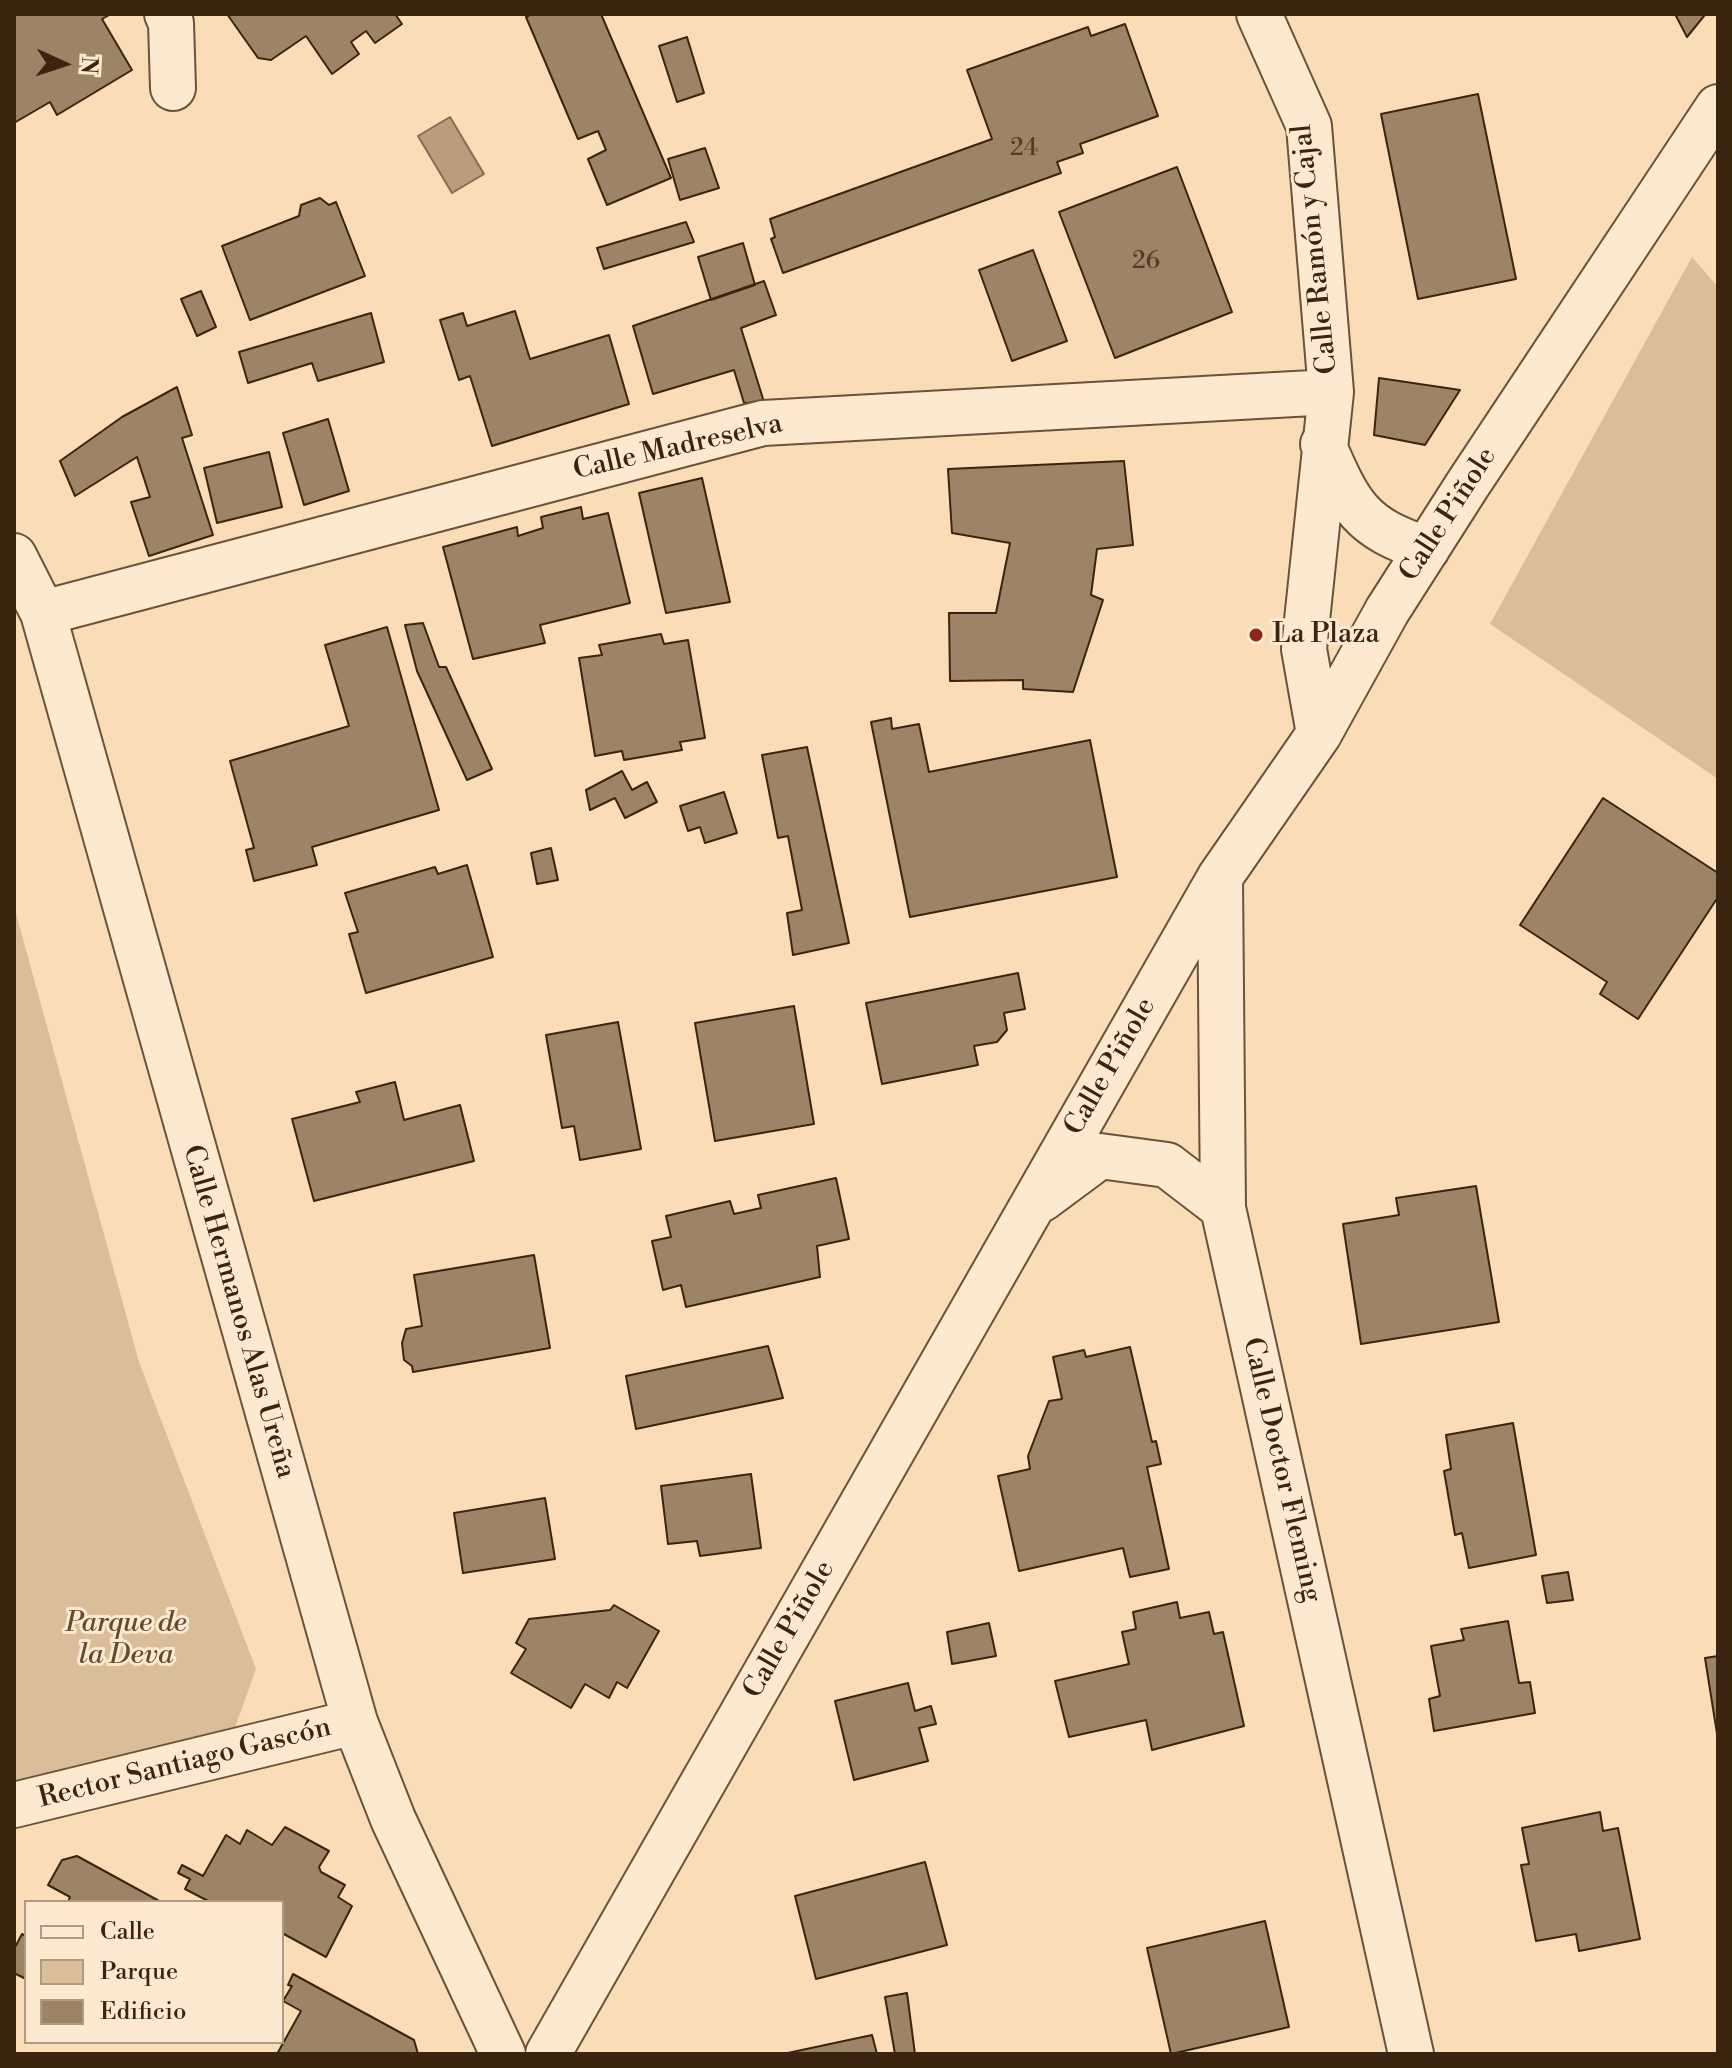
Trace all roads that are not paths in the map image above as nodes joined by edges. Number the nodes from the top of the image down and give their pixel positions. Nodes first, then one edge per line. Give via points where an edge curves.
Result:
1 (167, 14) edge
2 (1259, 14) edge
3 (173, 88) dead end
4 (1718, 107) edge
5 (1331, 392) junction
6 (1323, 444) junction
7 (1427, 549) junction
8 (14, 556) edge
9 (43, 613) junction
10 (1319, 734) junction
11 (1220, 877) junction
12 (1031, 1207) junction
13 (1223, 1208) junction
14 (355, 1722) junction
15 (14, 1805) edge
16 (503, 2054) edge
17 (548, 2054) edge
18 (1411, 2054) edge

1 - 3 street
2 - 5 street, Calle Ramón y Cajal via 1309,126
4 - 7 street, Calle Piñole
5 - 6 street, Calle Ramón y Cajal
5 - 9 street, Calle Madreselva via 763,423
6 - 7 street via 1342,489 1360,514 1389,537
6 - 10 street, Calle Ramón y Cajal via 1304,649
7 - 10 street, Calle Piñole
8 - 9 street, Calle Hermanos Alas Ureña
9 - 14 street, Calle Hermanos Alas Ureña
10 - 11 street, Calle Piñole
11 - 12 street, Calle Piñole
11 - 13 street, Calle Doctor Fleming
12 - 13 street via 1100,1156 1167,1165
12 - 17 street, Calle Piñole
13 - 18 street, Calle Doctor Fleming
14 - 15 street, Rector Santiago Gascón
14 - 16 street, Calle Hermanos Alas Ureña via 393,1819

